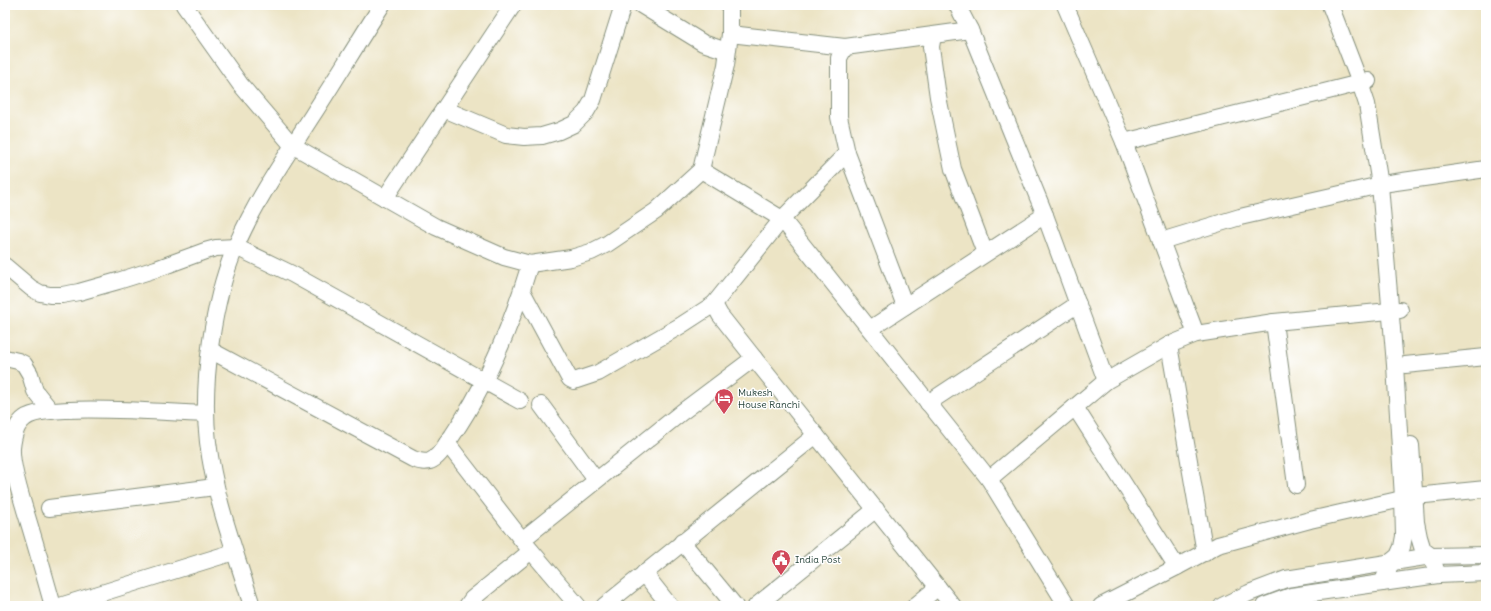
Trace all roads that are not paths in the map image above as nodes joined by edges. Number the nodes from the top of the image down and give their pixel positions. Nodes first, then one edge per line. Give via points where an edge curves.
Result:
1 (184, 5) edge
2 (382, 5) edge
3 (512, 5) edge
4 (623, 5) edge
5 (641, 5) edge
6 (730, 5) edge
7 (957, 5) edge
8 (1065, 5) edge
9 (1330, 5) edge
10 (1341, 5) edge
11 (970, 30) junction
12 (730, 34) junction
13 (933, 35) junction
14 (845, 46) junction
15 (727, 51) junction
16 (1364, 82) junction
17 (444, 109) junction
18 (1124, 142) junction
19 (292, 146) junction
20 (847, 153) junction
21 (1486, 168) edge
22 (701, 170) junction
23 (1385, 184) junction
24 (385, 198) junction
25 (1045, 215) junction
26 (782, 219) junction
27 (1161, 241) junction
28 (236, 247) junction
29 (985, 253) junction
30 (530, 264) junction
31 (5, 266) edge
32 (522, 291) junction
33 (714, 304) junction
34 (1078, 304) junction
35 (905, 306) junction
36 (1395, 311) junction
37 (1274, 322) junction
38 (870, 329) junction
39 (1196, 334) junction
40 (1169, 345) junction
41 (210, 350) junction
42 (1486, 357) edge
43 (5, 358) edge
44 (754, 358) junction
45 (1405, 365) junction
46 (1106, 381) junction
47 (485, 382) junction
48 (520, 401) dead end
49 (928, 403) junction
50 (541, 405) dead end
51 (1075, 407) junction
52 (51, 410) junction
53 (205, 414) junction
54 (816, 435) junction
55 (447, 443) junction
56 (8, 450) edge
57 (989, 479) junction
58 (596, 480) junction
59 (1296, 484) dead end
60 (215, 487) junction
61 (1486, 489) edge
62 (1409, 497) junction
63 (49, 508) dead end
64 (876, 509) junction
65 (682, 542) junction
66 (526, 545) junction
67 (234, 552) junction
68 (1204, 553) junction
69 (1486, 555) edge
70 (1431, 556) junction
71 (1392, 561) junction
72 (1178, 568) junction
73 (644, 573) junction
74 (1486, 573) edge
75 (1438, 575) junction
76 (1382, 583) junction
77 (938, 587) junction
78 (54, 606) edge
79 (60, 606) edge
80 (252, 606) edge
81 (467, 606) edge
82 (578, 606) edge
83 (604, 606) edge
84 (670, 606) edge
85 (735, 606) edge
86 (756, 606) edge
87 (915, 606) edge
88 (953, 606) edge
89 (1067, 606) edge
90 (1101, 606) edge
91 (1222, 606) edge
92 (1264, 606) edge

1 - 19 street via 240,84
2 - 19 street
3 - 17 street
4 - 17 street via 593,100 574,124 542,136 506,135
5 - 15 street via 703,43
6 - 12 street
7 - 11 street
8 - 18 street
9 - 16 street
10 - 16 street
11 - 13 street
11 - 25 street
12 - 14 street
12 - 15 street
13 - 14 street
13 - 29 street via 931,47 938,97 953,169
14 - 20 street via 839,58 839,117
15 - 22 street via 726,65
16 - 18 street
16 - 23 street
17 - 24 street
18 - 27 street
19 - 24 street
19 - 28 street via 246,224
20 - 26 street
20 - 35 street
21 - 23 street
22 - 26 street
22 - 30 street via 656,211 607,244 571,258
23 - 27 street via 1240,217
23 - 36 street
24 - 30 street via 457,237 504,257
25 - 29 street
25 - 34 street
26 - 33 street
26 - 38 street
27 - 39 street
28 - 31 street via 205,250 156,270 79,292 50,295 30,288
28 - 41 street via 220,296
28 - 47 street via 292,274
29 - 35 street
30 - 32 street
32 - 33 street via 568,376 574,381 598,373
32 - 47 street
33 - 44 street
34 - 46 street
34 - 49 street
35 - 38 street
36 - 37 street
36 - 45 street
36 - 62 street
37 - 39 street
37 - 59 street
38 - 49 street
39 - 40 street
40 - 46 street
40 - 68 street
41 - 53 street
41 - 55 street via 413,459 421,462 431,460 438,456
42 - 45 street
43 - 52 street via 24,364 35,391
44 - 54 street
44 - 58 street
45 - 62 street
46 - 51 street
47 - 48 street
47 - 55 street
49 - 57 street
50 - 58 street
51 - 57 street
51 - 72 street
52 - 53 street
52 - 56 street via 37,412 23,419
53 - 60 street
54 - 64 street
54 - 65 street
55 - 66 street
56 - 78 street
57 - 89 street
58 - 66 street
60 - 63 street
60 - 67 street
61 - 62 street
62 - 68 street via 1218,545
62 - 70 street via 1423,550
62 - 71 street via 1402,547
64 - 77 street
64 - 86 street
65 - 73 street
65 - 85 street
66 - 81 street
66 - 82 street
67 - 79 street
67 - 80 street
68 - 72 street
69 - 70 street
70 - 71 street
70 - 75 street
71 - 76 street
71 - 91 street via 1286,579
72 - 90 street
73 - 83 street
73 - 84 street
74 - 75 street
75 - 76 street
76 - 92 street via 1291,596
77 - 87 street
77 - 88 street

